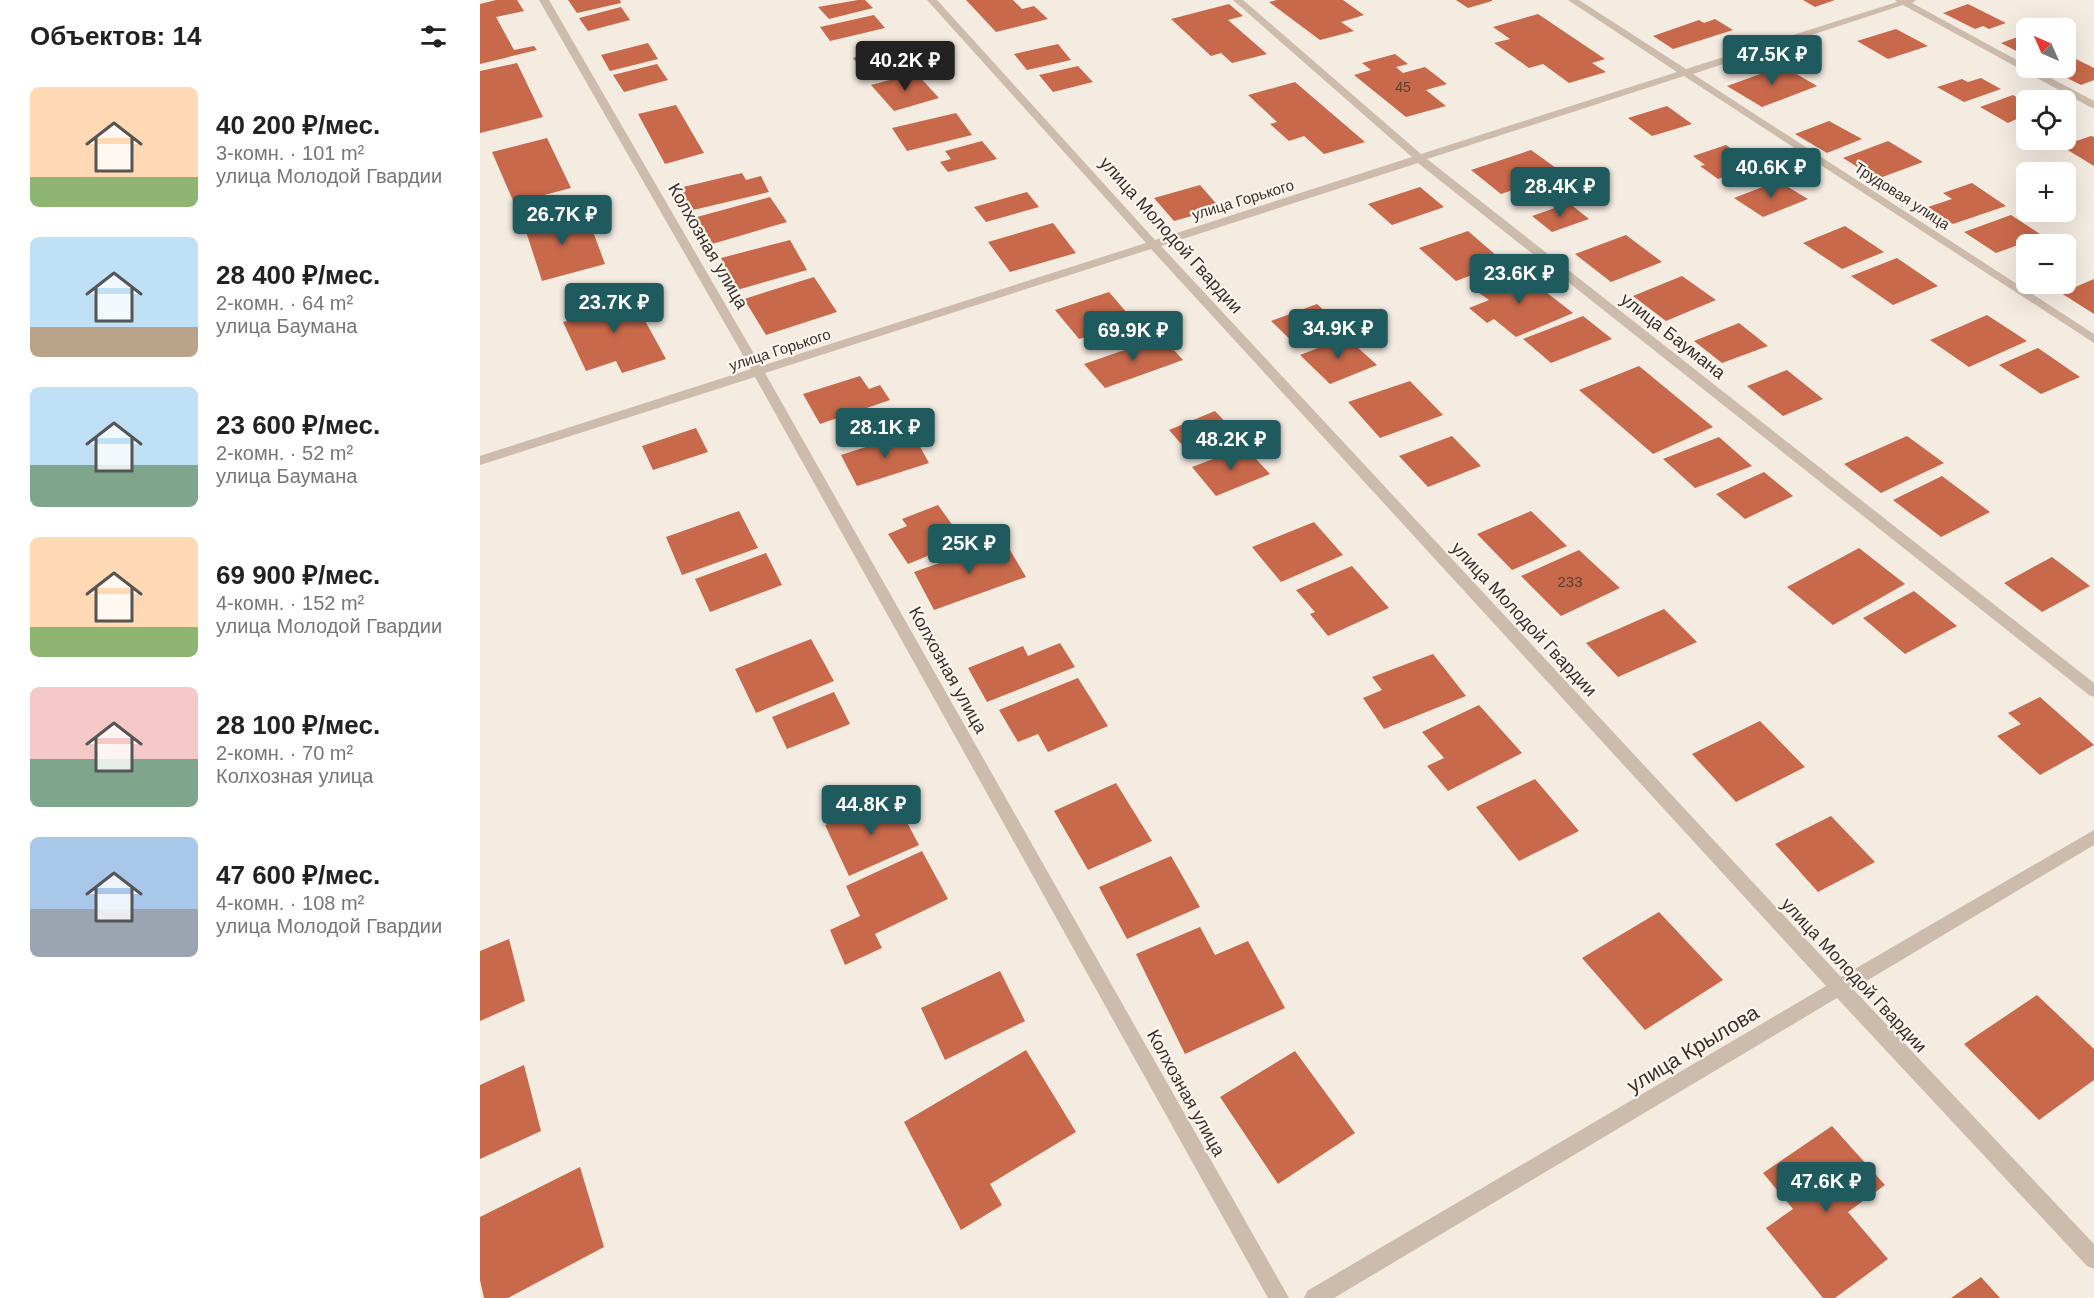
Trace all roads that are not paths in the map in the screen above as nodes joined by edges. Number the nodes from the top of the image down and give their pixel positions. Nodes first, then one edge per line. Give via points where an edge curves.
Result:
1 (544, 0) edge
2 (932, 0) edge
3 (1238, 0) edge
4 (1574, 0) edge
5 (1905, 1) edge
6 (1686, 74) junction
7 (2094, 105) edge
8 (1420, 160) junction
9 (1152, 244) junction
10 (2094, 339) edge
11 (759, 373) junction
12 (480, 461) edge
13 (2094, 691) edge
14 (2094, 837) edge
15 (1839, 989) junction
16 (2094, 1259) edge
17 (1279, 1298) edge
18 (1314, 1298) edge

1 - 11 street, Колхозная улица
2 - 9 street, улица Молодой Гвардии
3 - 8 street, улица Баумана
4 - 6 street, Трудовая улица
5 - 6 street, улица Горького
5 - 7 street
6 - 8 street, улица Горького
6 - 10 street, Трудовая улица
8 - 9 street, улица Горького
8 - 13 street, улица Баумана
9 - 11 street, улица Горького
9 - 15 street, улица Молодой Гвардии
11 - 12 street, улица Горького
11 - 17 street, Колхозная улица
14 - 15 street, улица Крылова
15 - 16 street, улица Молодой Гвардии
15 - 18 street, улица Крылова

